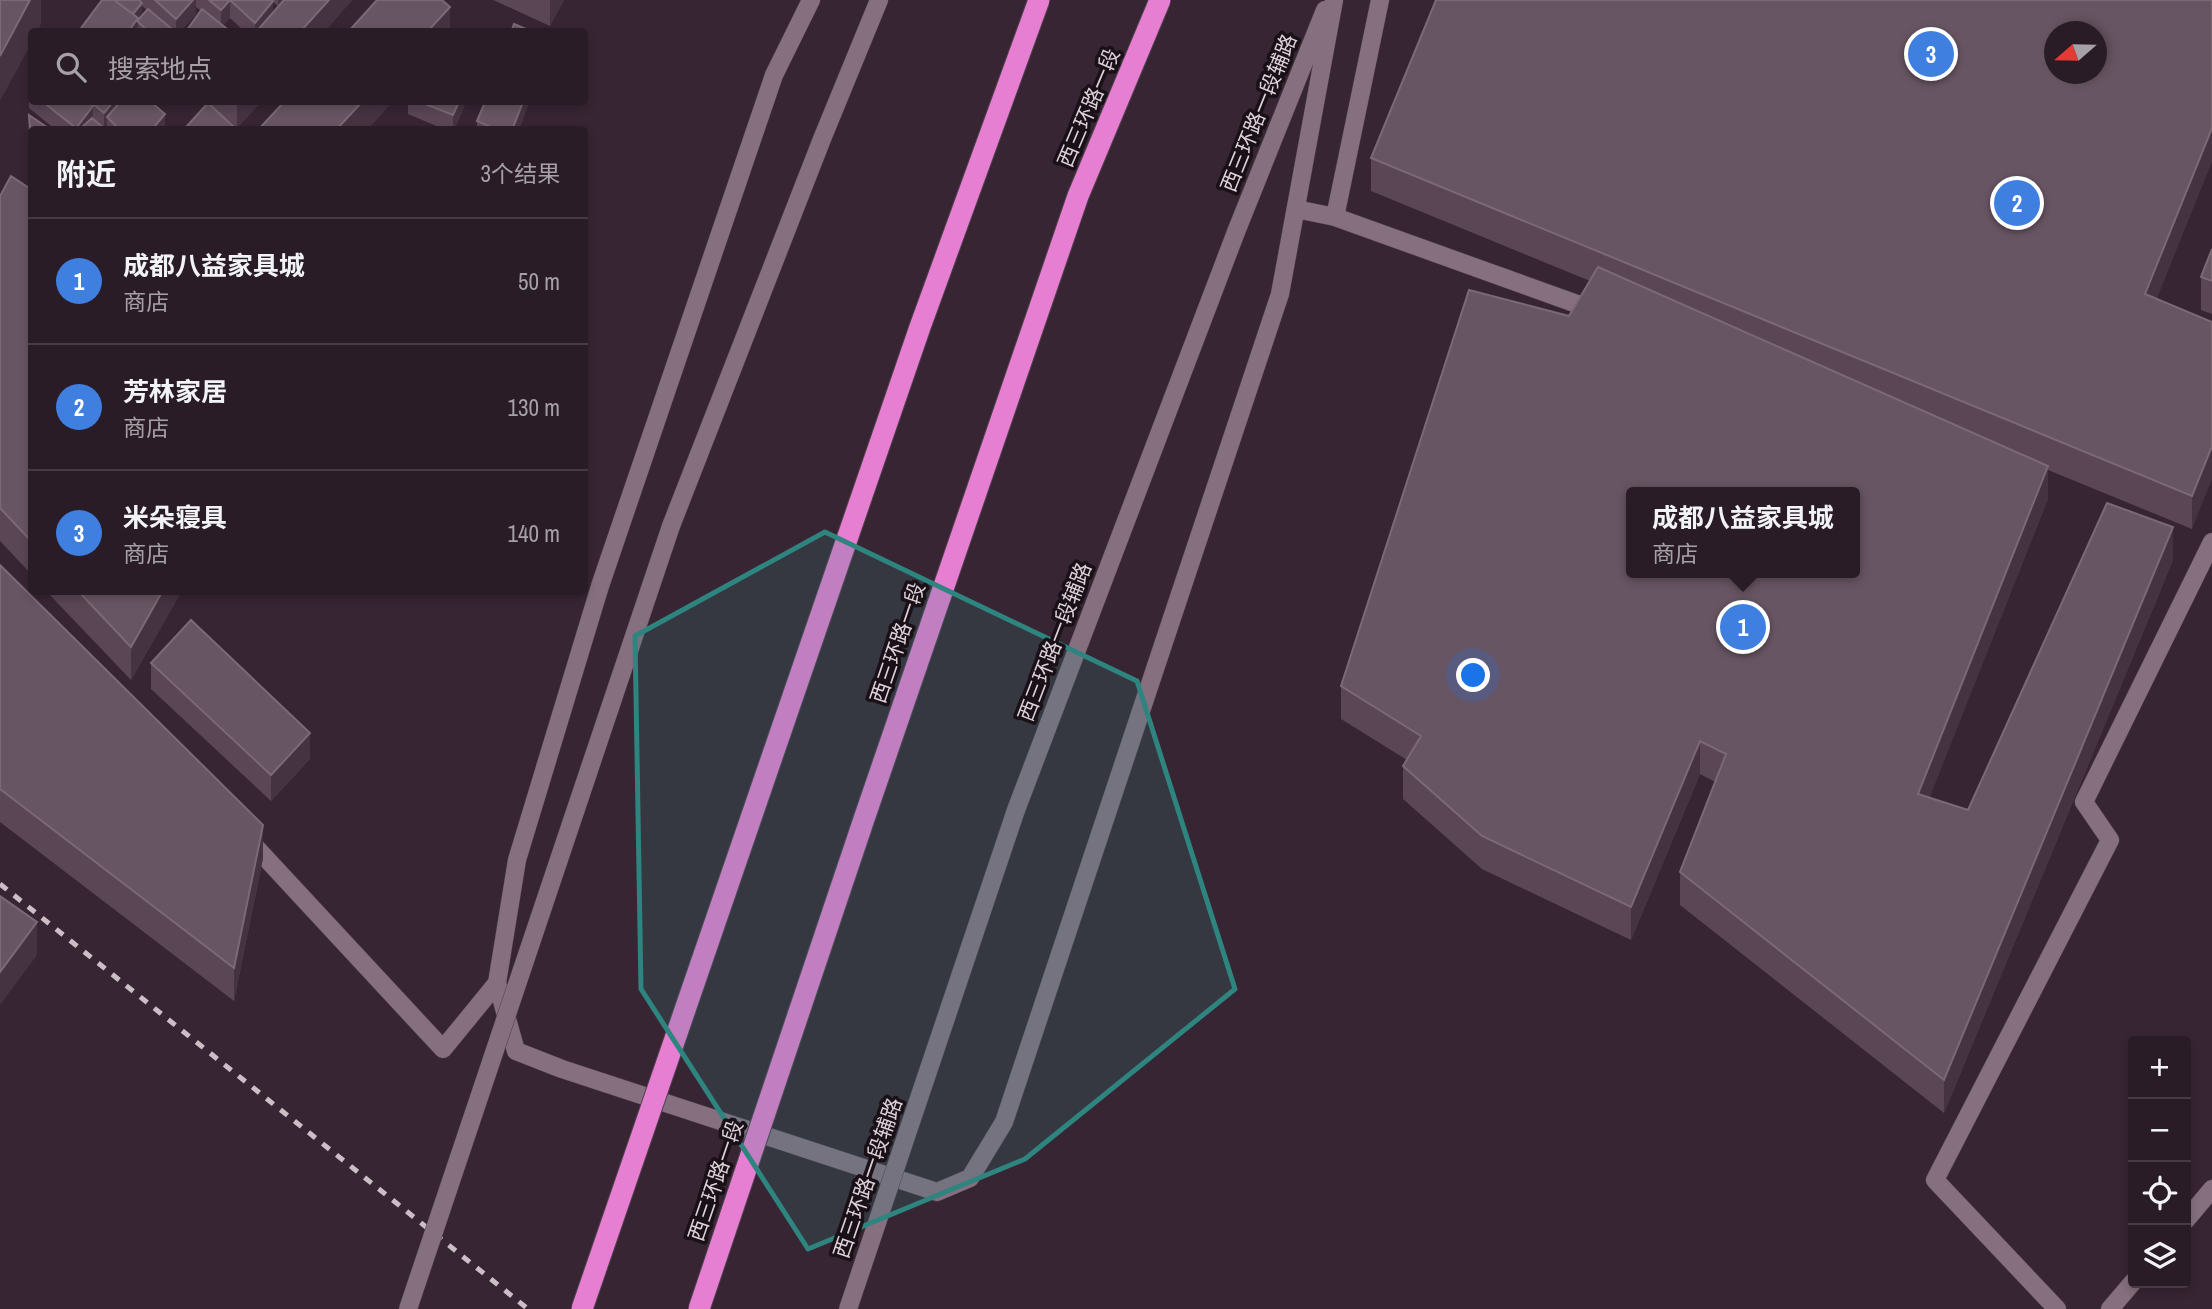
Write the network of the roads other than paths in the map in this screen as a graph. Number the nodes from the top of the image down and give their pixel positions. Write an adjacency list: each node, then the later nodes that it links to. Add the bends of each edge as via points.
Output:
1 (811, 0): 13 (main road, via 774,75 600,586 516,860)
2 (879, 0): 17 (main road, bridge, via 671,526)
3 (1039, 0): 18 (highway, bridge, via 920,327)
4 (1160, 0): 19 (highway, 西三环路一段, bridge, via 1079,196)
5 (1329, 0): 20 (main road, 西三环路一段辅路, bridge, via 1016,810)
6 (1334, 0): 8 (main road)
7 (1380, 0): 9 (main road)
8 (1296, 209): 9 (main road); 13 (main road, via 1280,294 1004,1122 970,1178 937,1192 516,1051)
9 (1335, 217): 10 (main road)
10 (1577, 304)
11 (2212, 542): 21 (main road, via 2084,802 2110,840 1935,1180)
12 (235, 826): 13 (main road, via 443,1049)
13 (497, 983)
14 (2212, 1189): 15 (main road)
15 (2191, 1214)
16 (2128, 1288): 22 (main road)
17 (408, 1309)
18 (582, 1309)
19 (699, 1309)
20 (848, 1309)
21 (2057, 1309)
22 (2110, 1309)

